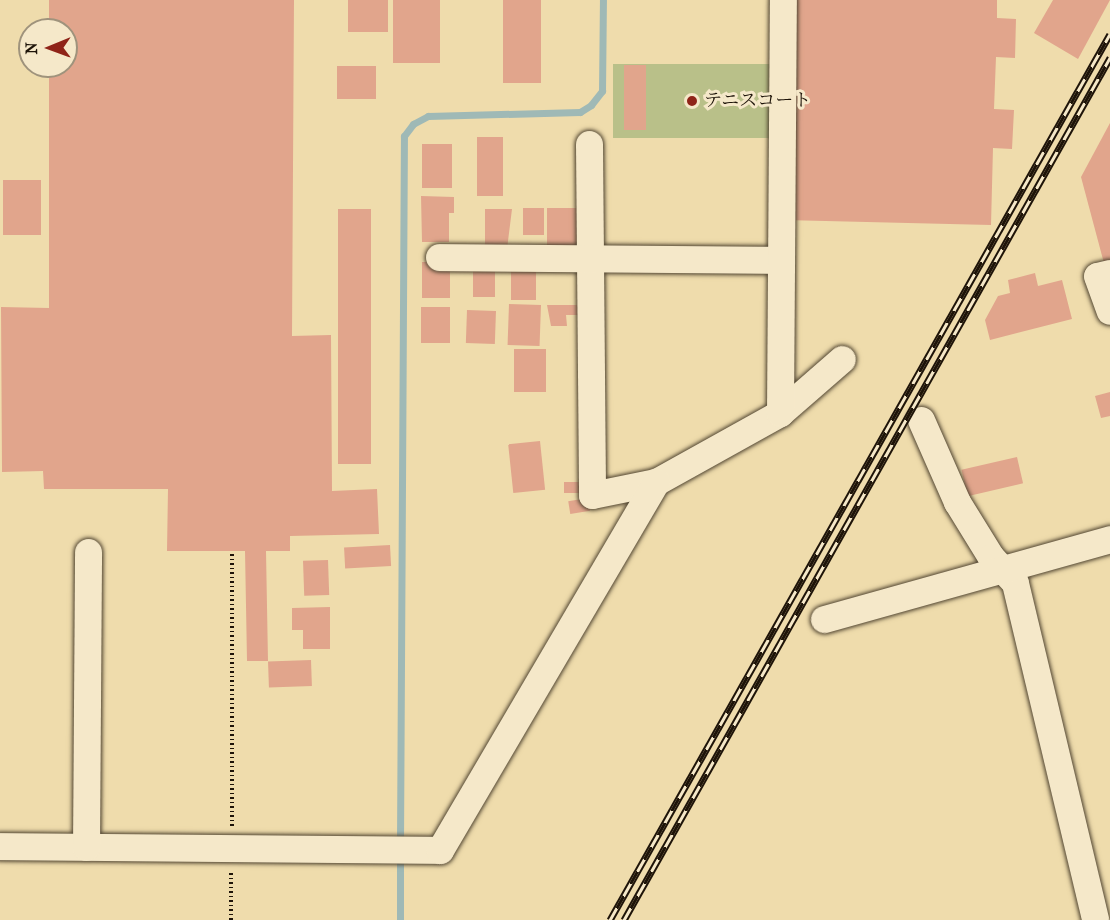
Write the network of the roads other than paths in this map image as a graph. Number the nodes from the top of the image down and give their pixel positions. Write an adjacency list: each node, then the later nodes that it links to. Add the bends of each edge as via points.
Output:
1 (783, 0): 5 (street)
2 (589, 144): 4 (street)
3 (439, 257): 4 (street)
4 (590, 258): 5 (street); 11 (street, via 592,495)
5 (782, 260): 9 (street)
6 (1110, 273): 7 (street, via 1097,276)
7 (1110, 311)
8 (842, 359): 9 (street)
9 (780, 413): 11 (street)
10 (921, 420): 14 (street, via 957,502)
11 (656, 482): 17 (street, via 440,850)
12 (1110, 538): 14 (street)
13 (88, 552): 17 (street)
14 (1003, 569): 15 (street); 18 (street, via 1015,583)
15 (824, 619)
16 (0, 846): 17 (street)
17 (86, 847)
18 (1095, 920)

